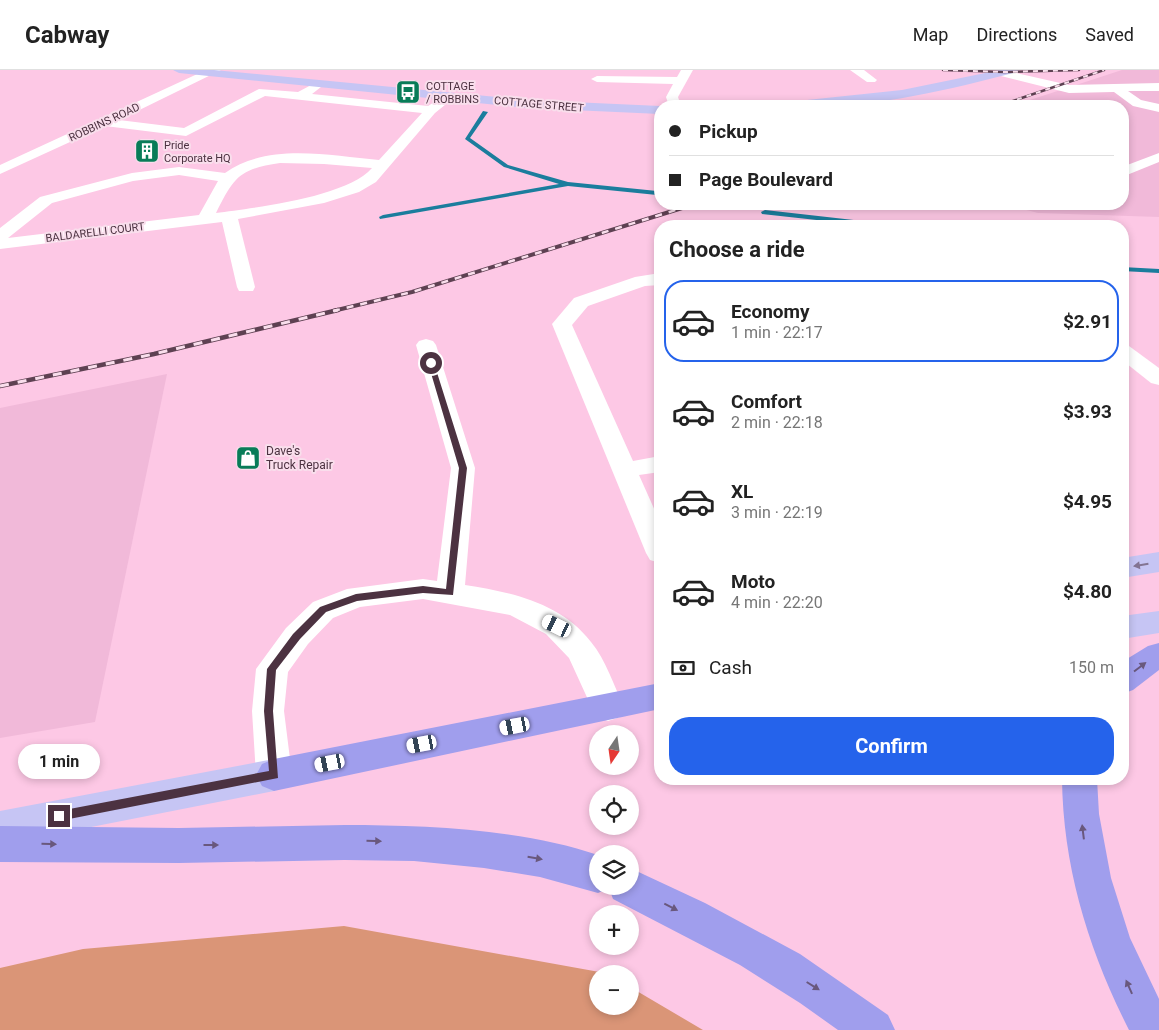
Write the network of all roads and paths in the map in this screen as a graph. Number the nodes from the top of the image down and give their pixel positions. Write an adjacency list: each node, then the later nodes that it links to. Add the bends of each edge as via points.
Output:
1 (179, 70): 4 (main road, COTTAGE STREET)
2 (856, 70): 8 (street)
3 (1013, 70): 5 (main road)
4 (211, 72): 9 (main road, COTTAGE STREET); 20 (street, ROBBINS ROAD)
5 (1001, 74): 11 (street, via 1069,90); 15 (main road, via 922,92)
6 (684, 75): 7 (street); 14 (street)
7 (597, 79)
8 (871, 80)
9 (321, 84): 12 (street); 13 (main road, COTTAGE STREET)
10 (1159, 87): 11 (street)
11 (1117, 89): 16 (street, via 1137,103)
12 (300, 96): 17 (street); 20 (street, via 263,92 186,132)
13 (450, 96): 17 (street, BALDARELLI COURT); 18 (main road, COTTAGE STREET, via 586,108)
14 (673, 100)
15 (861, 100)
16 (1159, 108)
17 (431, 110): 21 (street, BALDARELLI COURT)
18 (654, 110)
19 (404, 121): 21 (street)
20 (105, 122): 25 (street, ROBBINS ROAD)
21 (420, 123): 23 (street, BALDARELLI COURT)
22 (1159, 157): 24 (street)
23 (383, 165): 26 (street, via 286,157 254,163); 27 (street, BALDARELLI COURT, via 371,179 354,189)
24 (1129, 169)
25 (0, 170)
26 (228, 178): 28 (street); 29 (street, via 178,171 132,176 46,200)
27 (229, 216): 28 (street, BALDARELLI COURT); 32 (street)
28 (198, 219): 30 (street, BALDARELLI COURT)
29 (0, 236)
30 (0, 244)
31 (654, 280): 37 (street, via 581,302 562,324)
32 (246, 287)
33 (426, 345): 41 (street, via 463,468)
34 (1129, 355): 35 (street)
35 (1159, 378)
36 (654, 465): 37 (street)
37 (625, 470): 38 (street)
38 (654, 539)
39 (1159, 562): 40 (main road, one-way to 40)
40 (1129, 567)
41 (450, 593): 47 (street, via 517,606 557,626 581,652); 48 (street, via 423,590 356,598 323,610 297,636 272,669 268,711)
42 (1159, 622): 43 (main road)
43 (1129, 627)
44 (1159, 654): 45 (highway, one-way to 44)
45 (1129, 676)
46 (654, 697): 47 (highway)
47 (608, 706): 48 (highway)
48 (274, 774): 50 (main road)
49 (1079, 785): 55 (highway, one-way to 49, via 1117,958 1098,908 1087,867)
50 (0, 828)
51 (0, 844): 52 (highway, one-way to 52, via 415,842 494,851)
52 (589, 871)
53 (639, 892): 54 (highway, one-way to 54, via 776,962)
54 (873, 1030)
55 (1152, 1030)

